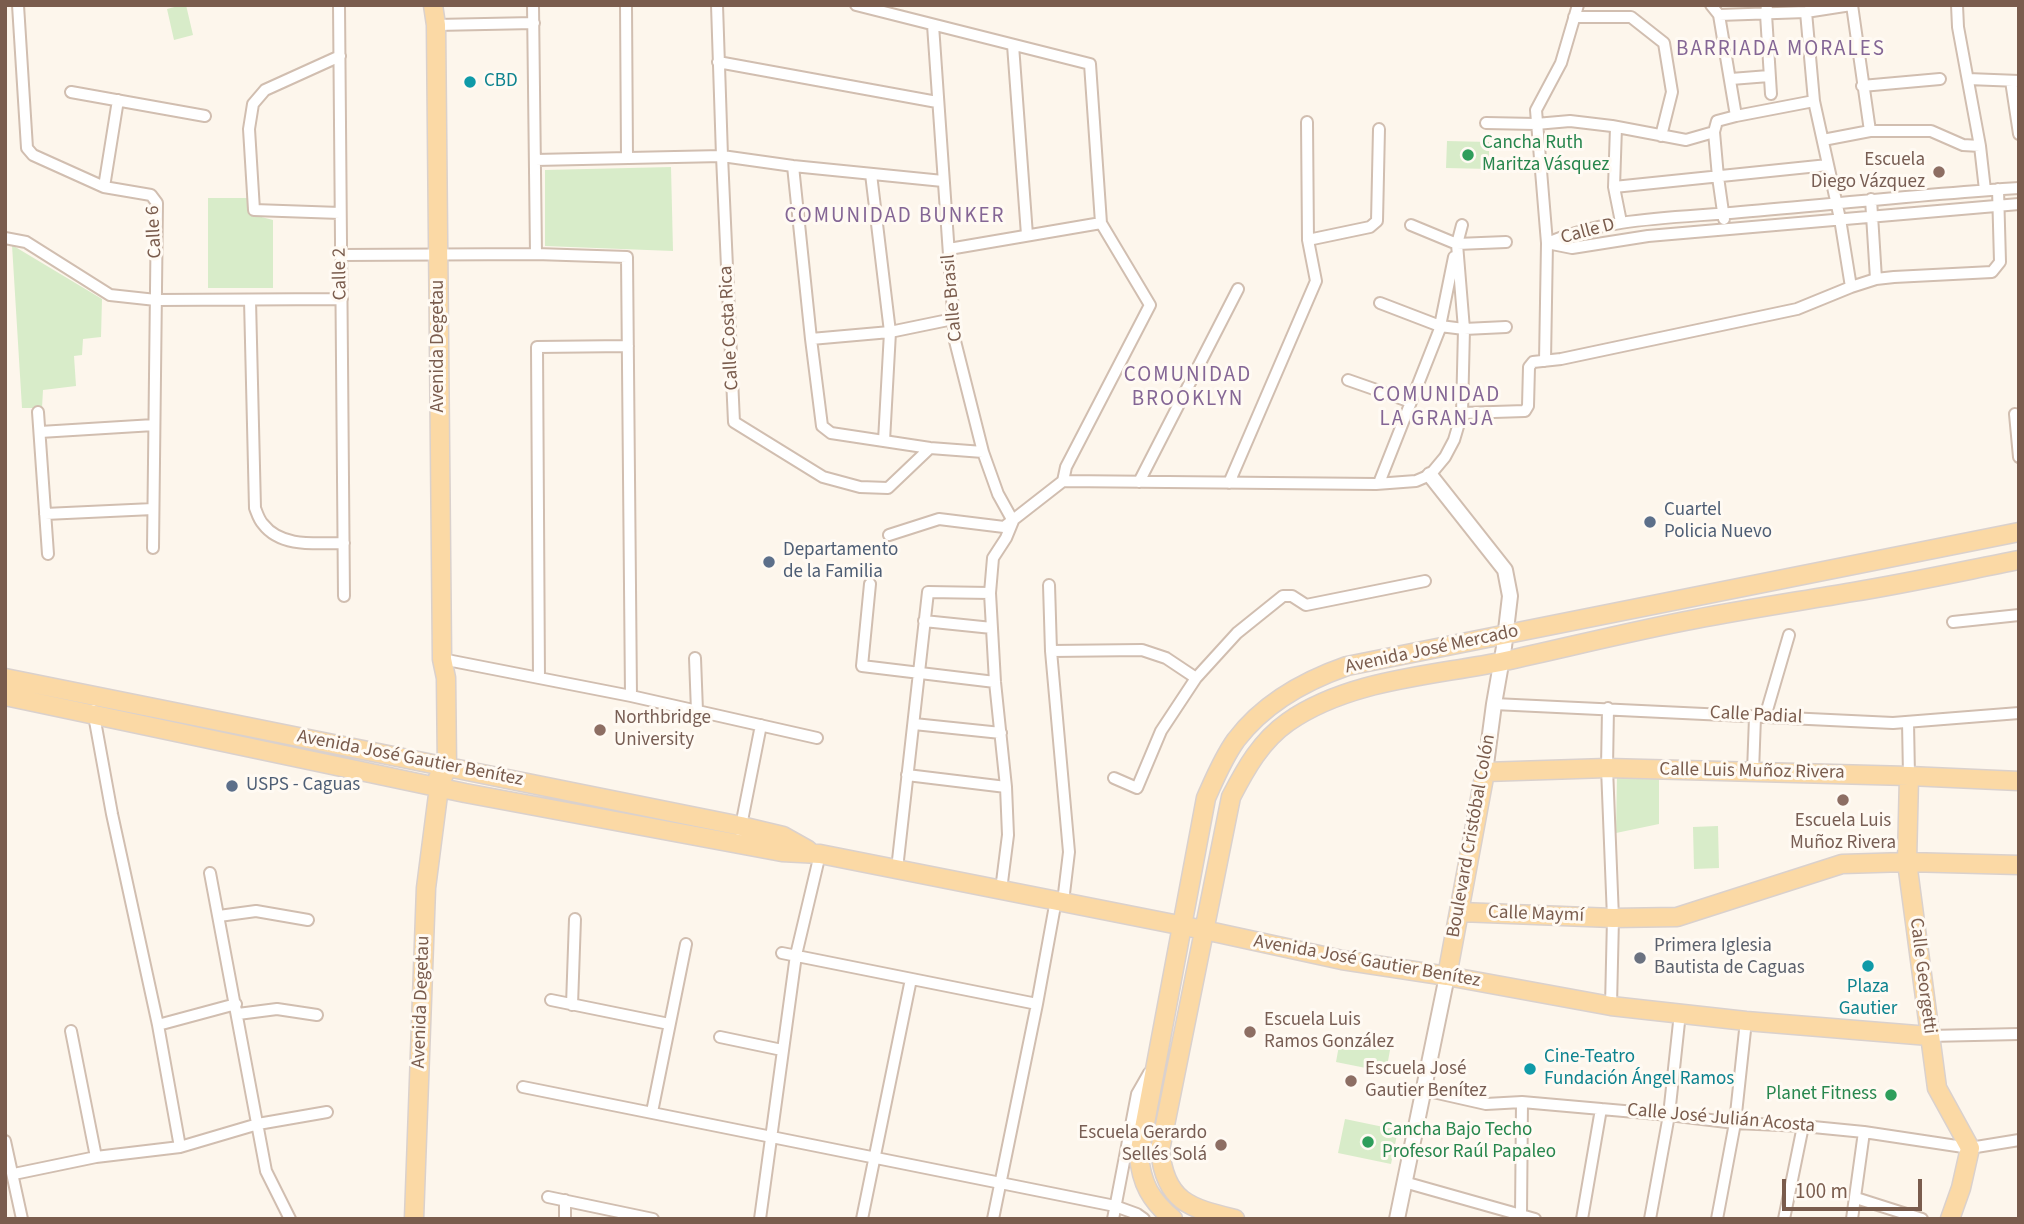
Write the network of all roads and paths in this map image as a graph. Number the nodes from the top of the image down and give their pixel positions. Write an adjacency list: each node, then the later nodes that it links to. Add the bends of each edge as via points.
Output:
1 (18, 5): 55 (street, Calle 6, via 27,148 33,155)
2 (339, 5): 21 (street, Calle 2)
3 (433, 5): 19 (main road, Avenida Degetau)
4 (441, 5): 19 (main road, Avenida Degetau)
5 (533, 5): 17 (street)
6 (626, 5): 48 (street)
7 (717, 5): 22 (street, Calle Costa Rica)
8 (856, 5): 18 (street)
9 (1578, 5): 16 (street)
10 (1711, 5): 15 (street)
11 (1852, 5): 14 (street); 28 (street)
12 (1957, 5): 26 (street)
13 (1766, 9): 14 (street); 15 (street); 23 (street)
14 (1808, 10): 32 (street)
15 (1719, 15): 24 (street)
16 (1574, 17): 38 (street, via 1560,63 1536,110); 44 (street, via 1631,17 1664,43 1672,92)
17 (534, 23): 19 (street); 49 (street)
18 (933, 24): 20 (street); 33 (street, Calle Brasil)
19 (436, 25): 82 (main road, Avenida Degetau)
20 (1013, 45): 69 (street, via 1090,64); 73 (street)
21 (340, 56): 64 (street, Calle 2); 64 (street, via 265,90 253,104 249,129 254,209)
22 (718, 62): 33 (street); 47 (street, Calle Costa Rica)
23 (1769, 76): 24 (street); 30 (street)
24 (1731, 79): 35 (street)
25 (1940, 79): 28 (street)
26 (1968, 79): 27 (street); 46 (street)
27 (2015, 81): 43 (street)
28 (1862, 86): 41 (street)
29 (71, 92): 31 (street)
30 (1771, 93)
31 (118, 100): 34 (street); 55 (street)
32 (1814, 101): 35 (street); 45 (street)
33 (937, 102): 54 (street, Calle Brasil)
34 (205, 116)
35 (1736, 116): 42 (street, via 1717,121)
36 (1307, 122): 75 (street)
37 (1486, 123): 38 (street)
38 (1536, 124): 39 (street, via 1570,121); 78 (street)
39 (1616, 127): 44 (street); 56 (street)
40 (1379, 129): 75 (street, via 1377,221 1370,228)
41 (1870, 131): 45 (street); 46 (street, via 1931,131 1963,145)
42 (1714, 132): 44 (street, via 1686,140); 53 (street)
43 (2019, 134)
44 (1661, 136)
45 (1822, 140): 50 (street)
46 (1980, 146): 59 (street)
47 (722, 156): 48 (street); 51 (street); 106 (street, Calle Costa Rica, via 734,422 823,477 860,486 888,488)
48 (627, 158): 49 (street)
49 (535, 160): 80 (street)
50 (1828, 165): 53 (street); 61 (street)
51 (793, 166): 52 (street); 95 (street)
52 (871, 174): 54 (street); 94 (street)
53 (1717, 177): 56 (street); 65 (street)
54 (943, 181): 79 (street, Calle Brasil)
55 (104, 187): 87 (street, Calle 6, via 151,195 157,202)
56 (1614, 187): 68 (street)
57 (2019, 188): 58 (street, Calle D)
58 (1998, 189): 59 (street, Calle D); 63 (street)
59 (1985, 190): 60 (street, Calle D)
60 (1871, 199): 61 (street, Calle D); 66 (street)
61 (1835, 204): 65 (street, Calle D); 67 (street)
62 (2019, 204): 63 (street, Calle D)
63 (1999, 206): 66 (street, Calle D); 83 (street, via 2000,262 1992,272)
64 (340, 213): 81 (street, Calle 2)
65 (1723, 214): 68 (street, Calle D); 72 (street)
66 (1872, 217): 67 (street, Calle D); 83 (street)
67 (1840, 219): 72 (street, Calle D); 84 (street)
68 (1620, 222): 78 (street, Calle D)
69 (1101, 223): 73 (street); 110 (street, via 1150,305 1066,467)
70 (1411, 225): 77 (street)
71 (1462, 225): 77 (street)
72 (1725, 229): 78 (street, Calle D, via 1572,248)
73 (1027, 235): 79 (street)
74 (5, 238): 87 (street, via 26,242 110,295)
75 (1308, 240): 112 (street, via 1316,281)
76 (1506, 242): 77 (street)
77 (1457, 243): 91 (street); 93 (street)
78 (1546, 243): 97 (street)
79 (949, 249): 90 (street, Calle Brasil)
80 (536, 254): 82 (street); 96 (street, via 627,257)
81 (341, 255): 82 (street); 86 (street, Calle 2)
82 (438, 255): 137 (main road, Avenida Degetau)
83 (1876, 279): 84 (street)
84 (1851, 287): 97 (street, via 1797,309)
85 (1238, 289): 111 (street)
86 (342, 299): 88 (street); 119 (street, Calle 2)
87 (156, 300): 88 (street); 103 (street, Calle 6)
88 (250, 300): 119 (street, via 255,508 278,538)
89 (1380, 303): 91 (street)
90 (953, 319): 94 (street); 107 (street, Calle Brasil)
91 (1440, 326): 93 (street); 99 (street)
92 (1506, 327): 93 (street)
93 (1464, 329): 101 (street)
94 (890, 332): 95 (street); 105 (street)
95 (811, 339): 105 (street, via 822,426 831,433)
96 (628, 346): 140 (street, via 537,347); 144 (street)
97 (1545, 361): 101 (street, via 1529,367 1524,411)
98 (1348, 380): 99 (street)
99 (1411, 402): 113 (street)
100 (38, 412): 104 (street)
101 (1462, 413): 109 (street, via 1454,440)
102 (2015, 414): 108 (street)
103 (154, 425): 104 (street); 114 (street, Calle 6)
104 (40, 432): 115 (street)
105 (884, 441): 106 (street)
106 (930, 448): 107 (street)
107 (983, 452): 116 (street, Calle Brasil)
108 (2019, 457)
109 (1430, 475): 113 (street); 132 (street, Boulevard Cristóbal Colón, via 1505,570 1510,597)
110 (1063, 481): 111 (street); 116 (street)
111 (1139, 482): 112 (street)
112 (1229, 483): 113 (street)
113 (1379, 484)
114 (153, 509): 115 (street); 120 (street, Calle 6)
115 (46, 514): 121 (street)
116 (1013, 521): 118 (street, via 1004,527 939,519); 126 (street, via 993,558)
117 (2019, 532): 132 (main road, Avenida José Mercado)
118 (889, 535)
119 (344, 543): 127 (street, Calle 2)
120 (153, 548)
121 (48, 554)
122 (2019, 560): 136 (main road, Avenida José Mercado, via 1696,619)
123 (1424, 580): 141 (street, via 1306,605 1283,596 1237,633)
124 (870, 584): 138 (street, via 862,666)
125 (1049, 585): 134 (street)
126 (990, 593): 129 (street, via 928,592); 131 (street)
127 (344, 596)
128 (2019, 615): 130 (street)
129 (925, 621): 131 (street); 138 (street)
130 (1953, 622)
131 (992, 628): 142 (street)
132 (1506, 634): 136 (street, Boulevard Cristóbal Colón); 182 (main road, Avenida José Mercado, via 1347,666 1295,688 1266,708 1237,740 1206,798)
133 (1789, 635): 150 (street)
134 (1052, 651): 141 (street, via 1142,650 1166,658); 176 (street, via 1069,852)
135 (695, 657): 148 (street)
136 (1502, 661): 145 (street, Boulevard Cristóbal Colón); 183 (main road, Avenida José Mercado, via 1350,692 1288,722 1266,740 1231,797)
137 (442, 663): 140 (street); 151 (main road, Avenida Degetau); 158 (main road, Avenida Degetau, via 446,678)
138 (920, 673): 142 (street); 153 (street)
139 (5, 678): 146 (main road, Avenida José Gautier Benítez)
140 (539, 678): 144 (street)
141 (1196, 678): 164 (street, via 1161,731 1137,788)
142 (995, 682): 155 (street)
143 (5, 696): 146 (main road, Avenida José Gautier Benítez)
144 (631, 696): 148 (street)
145 (1494, 704): 147 (street, Calle Padial); 160 (street, Boulevard Cristóbal Colón)
146 (94, 705): 157 (main road, Avenida José Gautier Benítez); 166 (main road, Avenida José Gautier Benítez); 198 (street, via 112,814)
147 (1608, 708): 150 (street, Calle Padial); 159 (street)
148 (697, 711): 154 (street)
149 (2019, 713): 152 (street, Calle Padial)
150 (1760, 717): 152 (street, Calle Padial); 161 (street)
151 (438, 718): 157 (main road, via 433,747); 158 (main road, Avenida Degetau)
152 (1908, 722): 163 (street, Calle Georgetti)
153 (914, 724): 155 (street); 162 (street)
154 (761, 725): 156 (street); 168 (street)
155 (1001, 733): 167 (street)
156 (817, 737)
157 (412, 760): 158 (main road, Avenida José Gautier Benítez)
158 (442, 766): 166 (main road, Avenida Degetau); 168 (main road, Avenida José Gautier Benítez)
159 (1607, 768): 160 (main road, Calle Luis Muñoz Rivera); 161 (main road, Calle Luis Muñoz Rivera); 179 (street)
160 (1485, 772): 177 (main road, Boulevard Cristóbal Colón)
161 (1753, 772): 163 (main road, Calle Luis Muñoz Rivera)
162 (907, 775): 167 (street); 173 (street)
163 (1909, 776): 165 (main road, Calle Luis Muñoz Rivera); 171 (main road, Calle Georgetti)
164 (1114, 778)
165 (2019, 781)
166 (439, 787): 169 (main road, Avenida José Gautier Benítez); 233 (main road, Avenida Degetau, via 426,888)
167 (1006, 787): 175 (street, via 1008,835)
168 (741, 826): 169 (street); 170 (main road, Avenida José Gautier Benítez, via 783,836)
169 (737, 844): 170 (main road, Avenida José Gautier Benítez)
170 (816, 853): 173 (main road, Avenida José Gautier Benítez); 186 (street)
171 (1907, 862): 172 (main road, Calle Maymí); 179 (main road, Calle Maymí, via 1842,864 1677,917); 201 (main road, Calle Georgetti)
172 (2019, 865)
173 (897, 869): 175 (main road, Avenida José Gautier Benítez)
174 (210, 873): 178 (street)
175 (1001, 890): 176 (main road, Avenida José Gautier Benítez)
176 (1059, 901): 182 (main road, Avenida José Gautier Benítez); 191 (street)
177 (1460, 912): 179 (main road, Calle Maymí); 187 (main road, Boulevard Cristóbal Colón)
178 (219, 916): 181 (street, via 256,911); 193 (street)
179 (1613, 918): 192 (street)
180 (575, 919): 190 (street)
181 (308, 920)
182 (1182, 926): 183 (main road, Avenida José Gautier Benítez); 204 (main road, Avenida José Mercado)
183 (1204, 930): 187 (main road, Avenida José Gautier Benítez, via 1342,960); 242 (main road, Avenida José Mercado, via 1160,1158 1173,1192 1190,1206)
184 (686, 944): 197 (street)
185 (782, 953): 186 (street)
186 (796, 955): 188 (street); 203 (street)
187 (1447, 976): 192 (main road, Avenida José Gautier Benítez); 206 (street, Boulevard Cristóbal Colón)
188 (911, 979): 191 (street); 222 (street)
189 (551, 1000): 190 (street)
190 (572, 1004): 197 (street)
191 (1037, 1004): 224 (street)
192 (1611, 1006): 194 (main road, Avenida José Gautier Benítez)
193 (237, 1009): 195 (street); 198 (street); 213 (street)
194 (1680, 1013): 196 (main road, Avenida José Gautier Benítez); 211 (street)
195 (317, 1015)
196 (1746, 1021): 201 (main road, Avenida José Gautier Benítez); 212 (street)
197 (669, 1024): 210 (street)
198 (158, 1025): 219 (street)
199 (71, 1031): 221 (street)
200 (2019, 1034): 201 (street)
201 (1929, 1036): 220 (main road, Calle Georgetti, via 1937,1088)
202 (720, 1037): 203 (street)
203 (782, 1049): 216 (street)
204 (1158, 1057): 229 (street, via 1138,1094); 241 (main road, Avenida José Mercado, via 1139,1155 1146,1188)
205 (523, 1087): 210 (street)
206 (1424, 1090): 207 (street, Calle José Julián Acosta, via 1486,1104); 225 (street, Boulevard Cristóbal Colón)
207 (1521, 1102): 208 (street, Calle José Julián Acosta); 230 (street)
208 (1601, 1109): 211 (street, Calle José Julián Acosta); 245 (street)
209 (327, 1112): 213 (street)
210 (652, 1112): 216 (street)
211 (1669, 1115): 212 (street, Calle José Julián Acosta); 246 (street)
212 (1735, 1123): 214 (street, Calle José Julián Acosta); 247 (street)
213 (258, 1124): 219 (street); 232 (street, via 266,1171)
214 (1803, 1126): 215 (street, Calle José Julián Acosta); 248 (street)
215 (1864, 1132): 220 (street, Calle José Julián Acosta); 227 (street)
216 (769, 1137): 222 (street); 236 (street)
217 (2019, 1140): 220 (street, Calle José Julián Acosta)
218 (5, 1141): 223 (street)
219 (180, 1147): 221 (street)
220 (1970, 1148): 251 (main road)
221 (96, 1157): 223 (street)
222 (874, 1158): 224 (street); 237 (street)
223 (14, 1174): 231 (street)
224 (1000, 1182): 229 (street); 238 (street)
225 (1404, 1182): 230 (street); 243 (street, Boulevard Cristóbal Colón)
226 (548, 1197): 228 (street)
227 (1856, 1198): 249 (street); 250 (street)
228 (565, 1200): 234 (street); 235 (street)
229 (1115, 1206): 239 (street); 240 (street)
230 (1521, 1215): 244 (street)
231 (22, 1219)
232 (290, 1219)
233 (414, 1219)
234 (565, 1219)
235 (653, 1219)
236 (760, 1219)
237 (862, 1219)
238 (992, 1219)
239 (1113, 1219)
240 (1144, 1219)
241 (1172, 1219)
242 (1235, 1219)
243 (1397, 1219)
244 (1535, 1219)
245 (1582, 1219)
246 (1650, 1219)
247 (1717, 1219)
248 (1784, 1219)
249 (1852, 1219)
250 (1922, 1219)
251 (1950, 1219)

